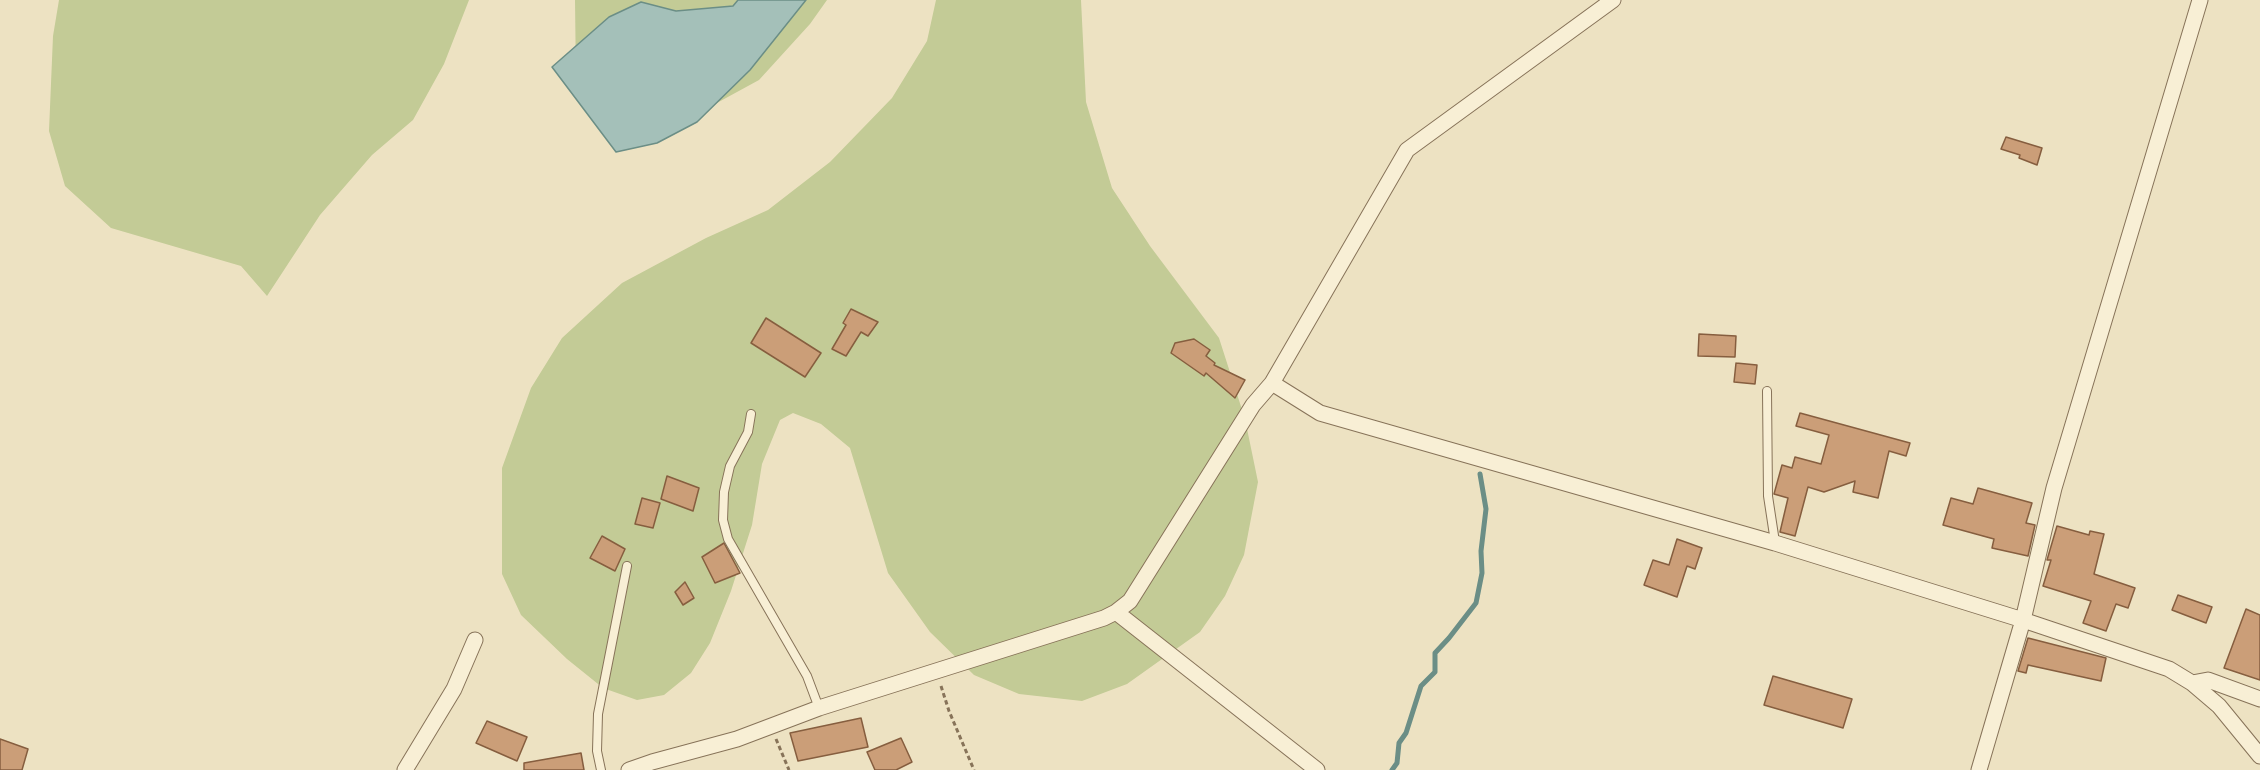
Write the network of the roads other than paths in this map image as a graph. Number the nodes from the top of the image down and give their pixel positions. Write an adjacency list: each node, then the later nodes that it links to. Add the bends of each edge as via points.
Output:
1 (1613, 0): 3 (street, via 1407,150)
2 (2200, 0): 9 (street, via 2054,488)
3 (1272, 383): 6 (street, via 1320,413); 8 (street, via 1253,405 1130,601)
4 (1767, 392): 6 (lane, via 1768,496)
5 (751, 414): 13 (lane, via 748,432 730,466 723,520 728,539 807,676)
6 (1775, 543): 9 (street)
7 (627, 566): 16 (lane, via 598,714)
8 (1116, 612): 13 (street); 18 (street)
9 (2023, 620): 11 (street, via 2169,669); 19 (street)
10 (475, 640): 15 (street, via 454,689)
11 (2192, 683): 12 (street, via 2208,680); 14 (street, via 2219,706)
12 (2260, 699)
13 (819, 708): 17 (street, via 737,739)
14 (2260, 756)
15 (405, 770)
16 (601, 770)
17 (629, 770)
18 (1317, 770)
19 (1979, 770)

